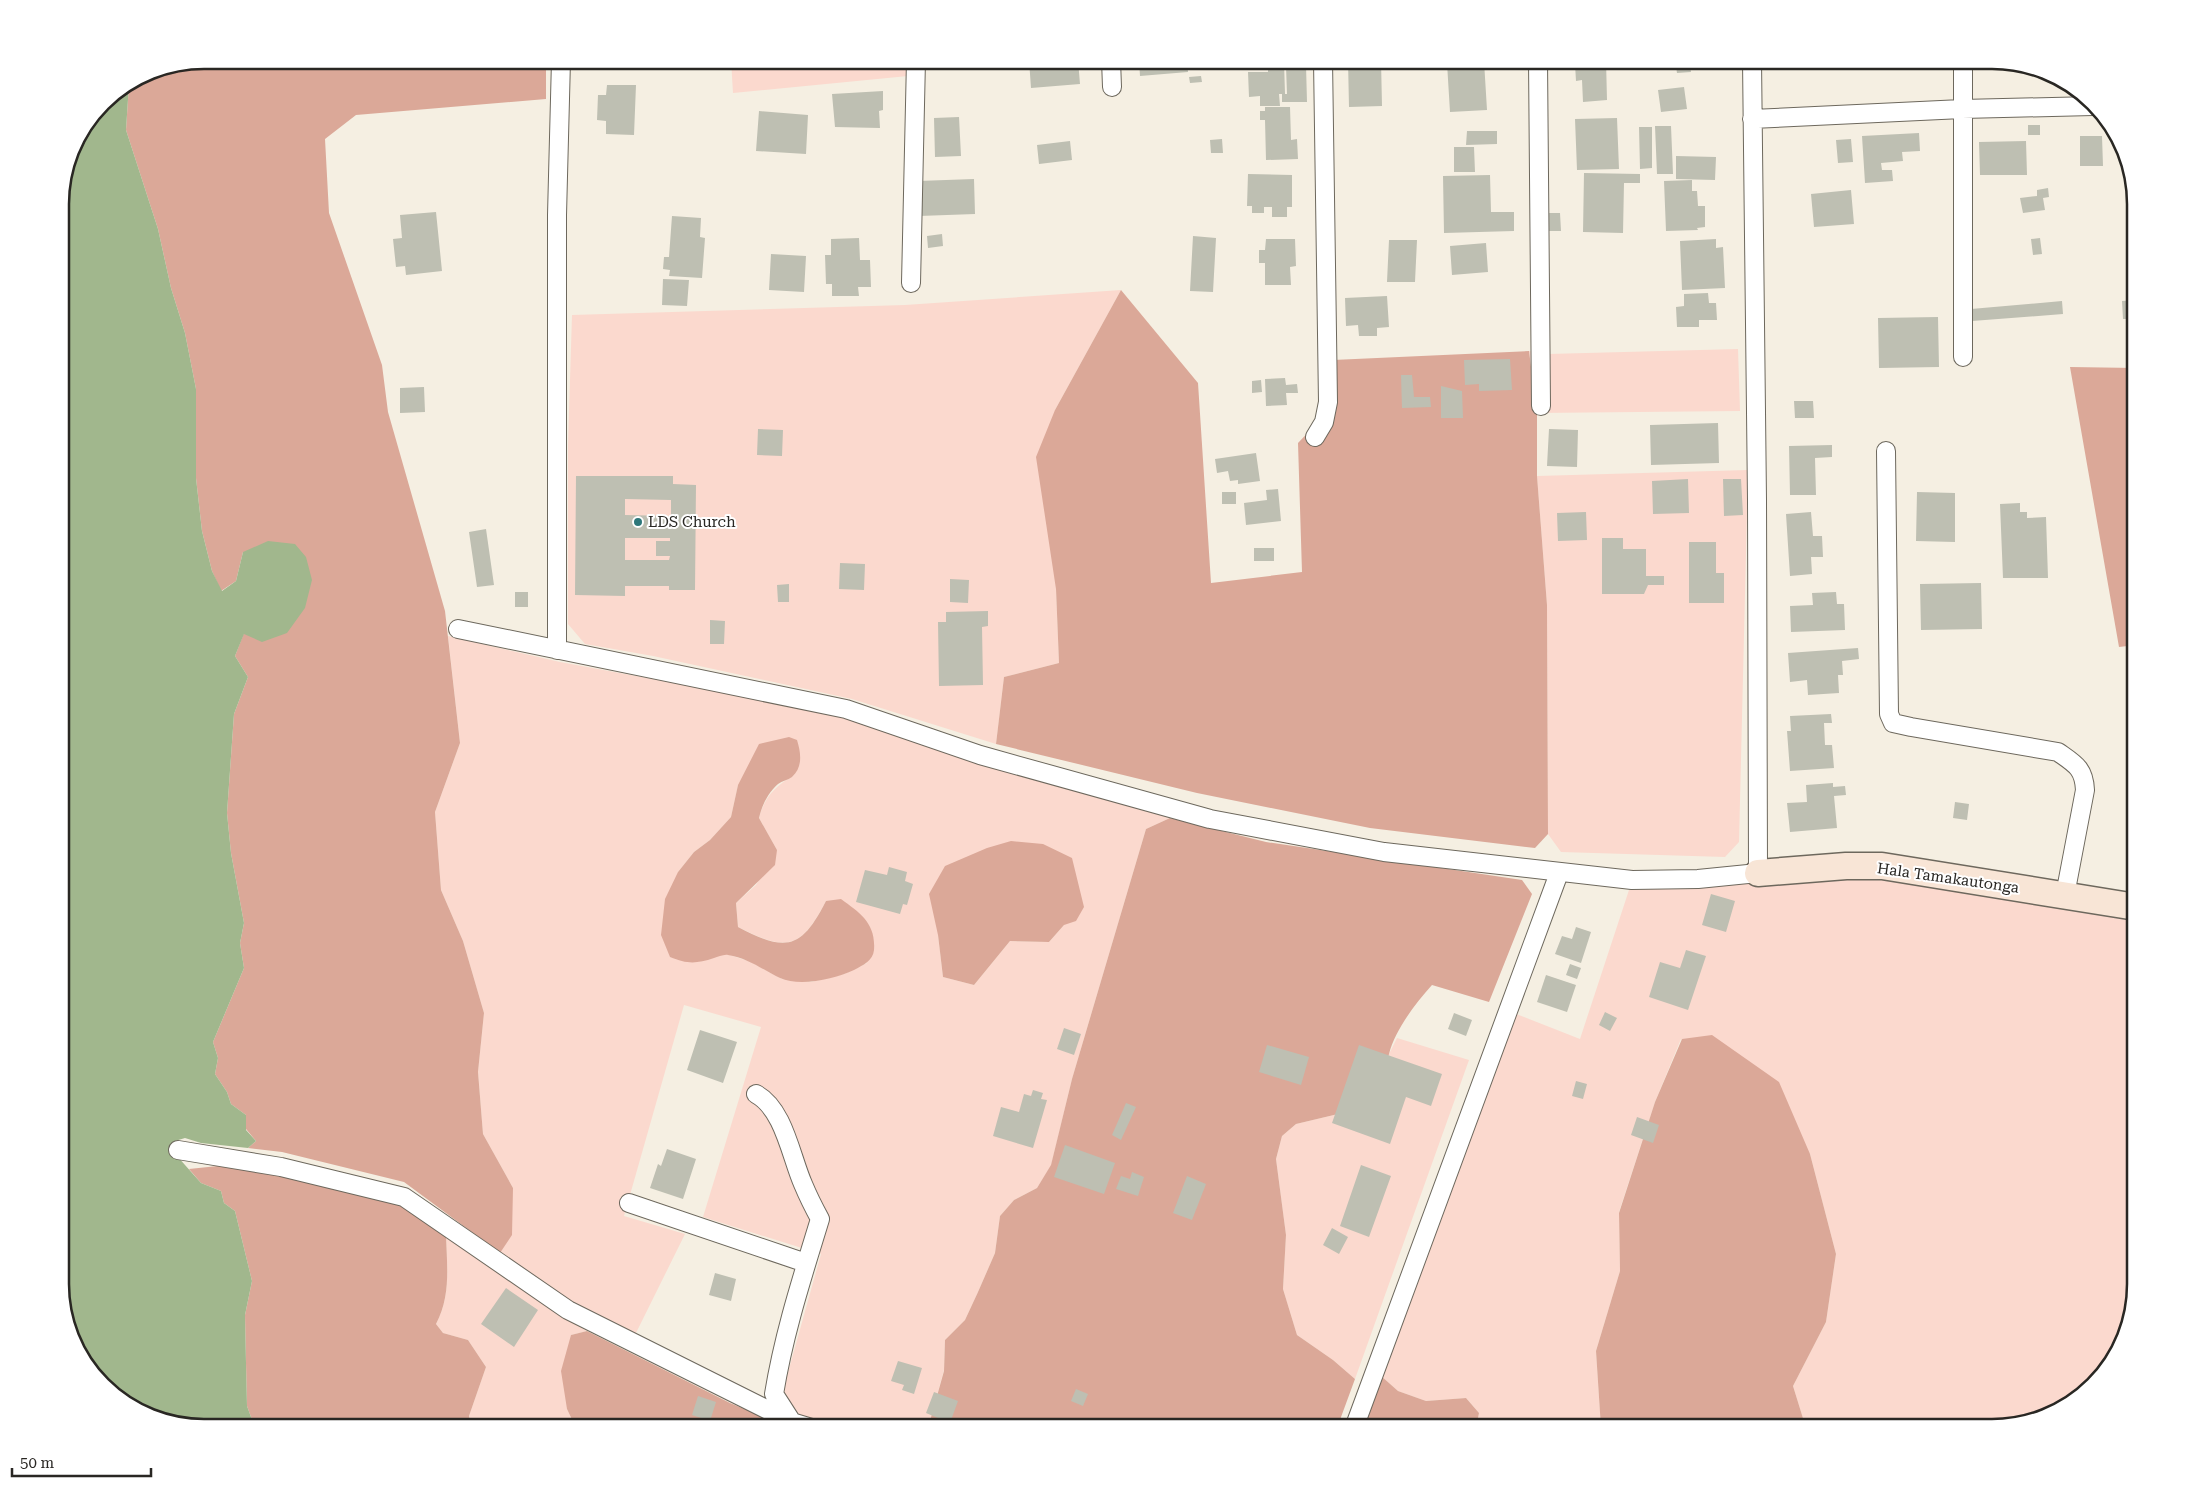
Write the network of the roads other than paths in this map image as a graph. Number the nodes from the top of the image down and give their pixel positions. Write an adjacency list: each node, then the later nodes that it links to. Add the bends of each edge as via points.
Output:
1 (561, 69): 18 (street, via 557,244)
2 (916, 69): 12 (street)
3 (1112, 69): 8 (street)
4 (1323, 69): 15 (street, via 1328,402 1324,422)
5 (1538, 69): 14 (street)
6 (1752, 69): 11 (street)
7 (1963, 69): 10 (street)
8 (1112, 87)
9 (2085, 106): 10 (street)
10 (1962, 109): 11 (street); 13 (street)
11 (1752, 119): 20 (street)
12 (911, 283)
13 (1963, 357)
14 (1541, 406)
15 (1315, 437)
16 (1886, 451): 21 (street, via 1889,714 1893,723 2058,752 2076,765 2084,776 2085,790)
17 (458, 629): 18 (street)
18 (557, 650): 19 (street, via 846,709 980,755 1210,818 1384,852)
19 (1559, 873): 20 (street, via 1632,880 1698,879); 29 (street)
20 (1758, 873): 21 (street, Hala Tamakautonga, via 1882,866)
21 (2065, 895): 22 (street, Hala Tamakautonga)
22 (2127, 905)
23 (756, 1094): 26 (street, via 766,1099 785,1134 820,1219)
24 (178, 1150): 27 (street, via 281,1167 404,1197 568,1310)
25 (629, 1203): 26 (street)
26 (806, 1263): 28 (street, via 780,1356 774,1394)
27 (786, 1419)
28 (790, 1419)
29 (1357, 1419)

